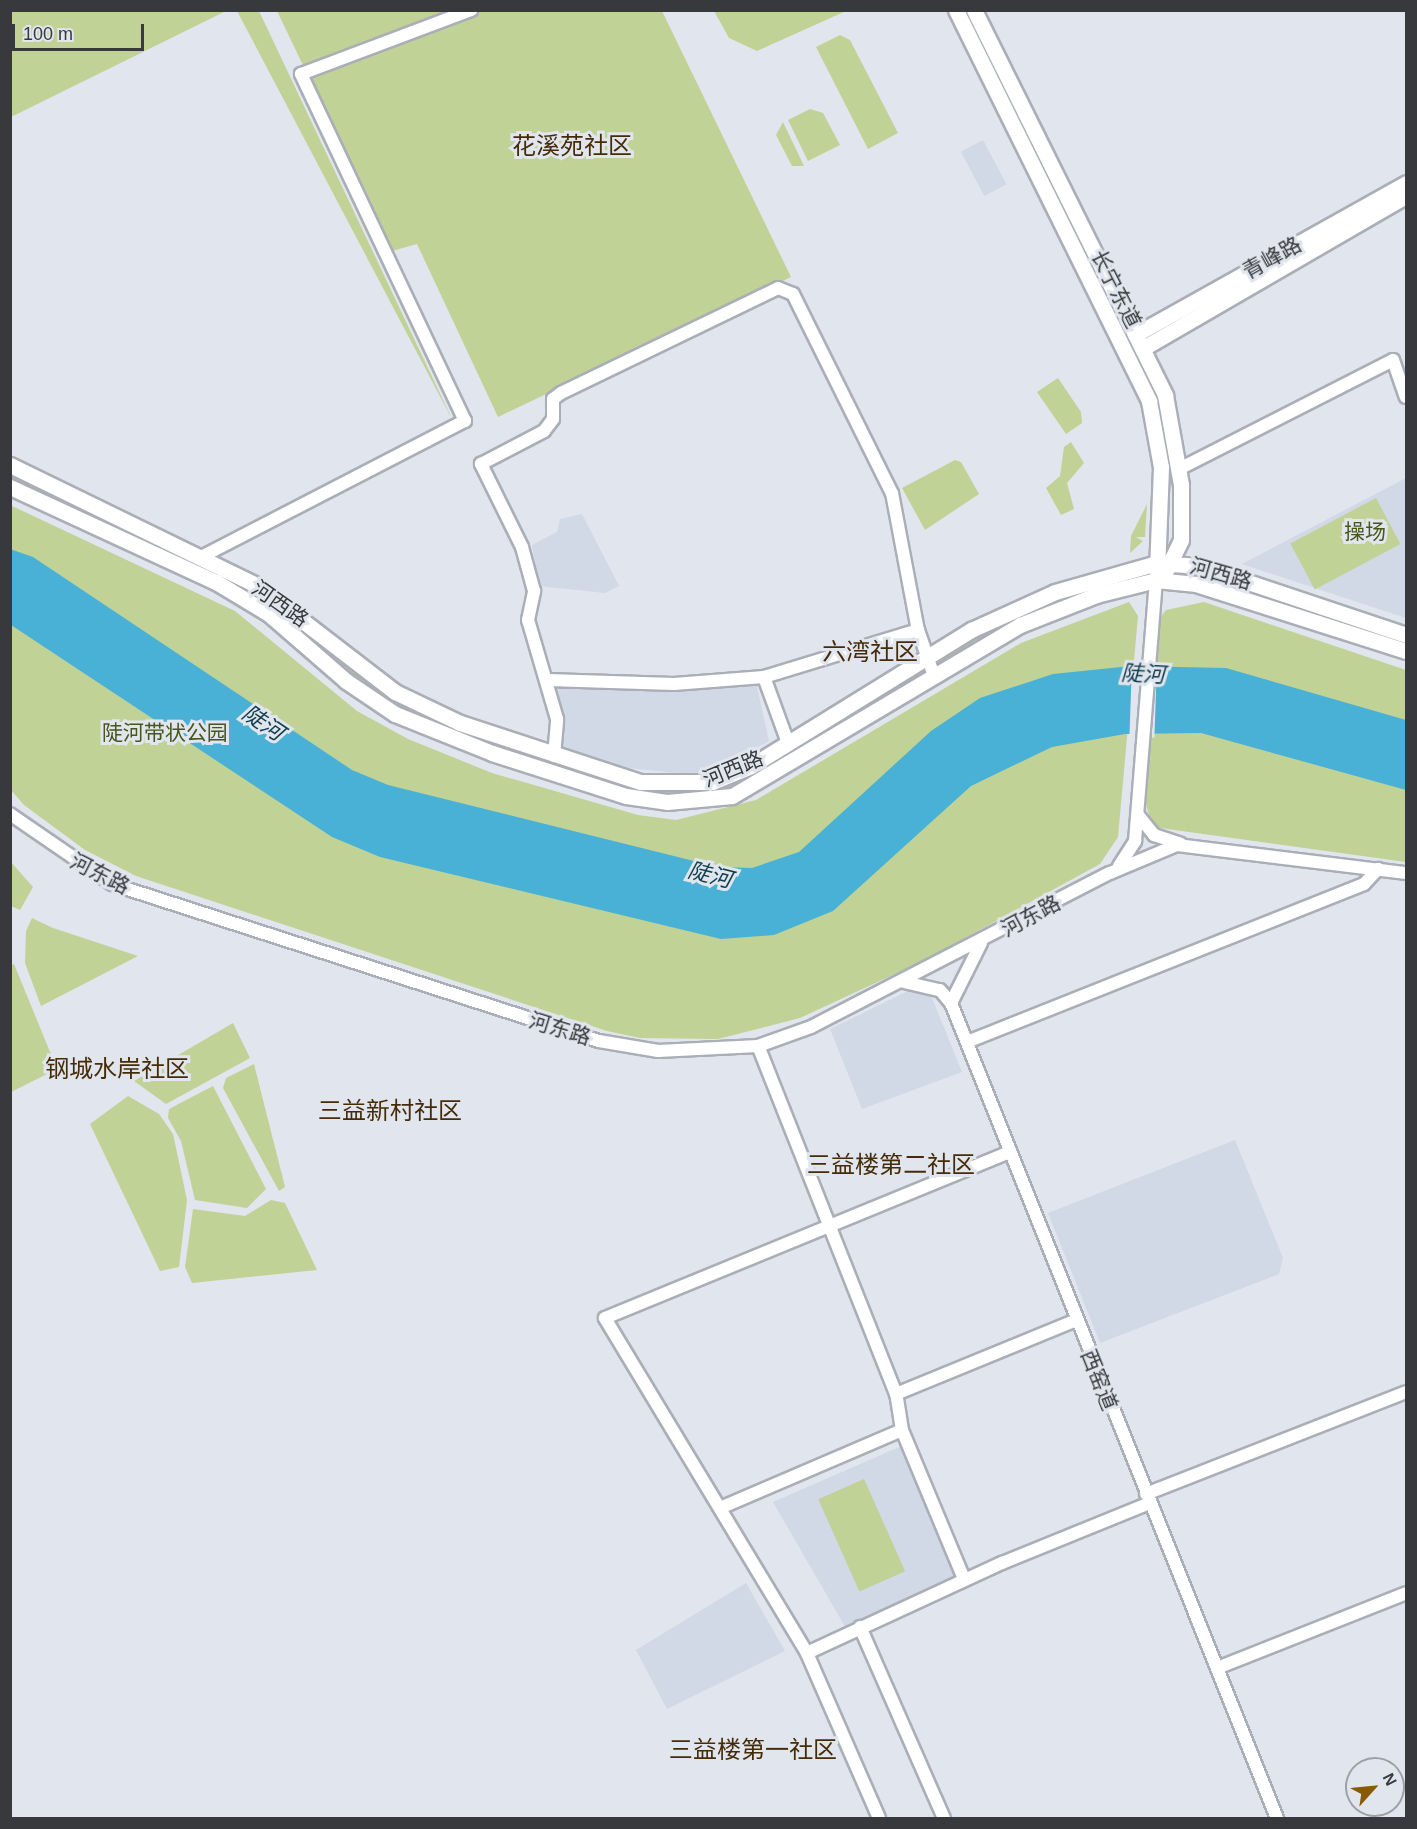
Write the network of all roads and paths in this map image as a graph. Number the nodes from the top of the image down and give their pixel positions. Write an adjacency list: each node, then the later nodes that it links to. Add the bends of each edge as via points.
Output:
1 (471, 10): 12 (street, via 301,74 465,422)
2 (956, 10): 14 (main road, 长宁东道, via 1149,401 1161,467)
3 (974, 10): 6 (main road, 长宁东道)
4 (1407, 183): 6 (main road, 青峰路)
5 (1407, 195): 7 (main road, 青峰路)
6 (1138, 333): 7 (main road, 长宁东道)
7 (1145, 347): 10 (main road, 长宁东道, via 1165,395)
8 (1407, 397): 10 (street, via 1393,360)
9 (10, 465): 12 (main road, 河西路)
10 (1179, 469): 13 (main road, 长宁东道, via 1181,540)
11 (10, 487): 25 (main road, 河西路, via 216,582 269,614 346,681 395,714)
12 (203, 556): 24 (main road, 河西路, via 304,619 395,692)
13 (1174, 562): 14 (main road, 河西路); 15 (main road); 17 (main road, 河西路)
14 (1157, 563): 15 (main road, 长宁东道); 19 (main road, 河西路, via 1055,592)
15 (1156, 580): 18 (main road, 河西路, via 1196,584); 20 (main road, 河西路, via 1096,595 1020,625); 27 (street, 长宁东道)
16 (918, 630): 19 (street); 21 (street); 22 (street, via 892,493 793,294 778,288 561,393 553,399 553,419 544,431 481,465 522,547 534,591 531,636)
17 (1407, 635)
18 (1407, 651)
19 (928, 654): 20 (street); 23 (main road, 河西路)
20 (934, 676): 25 (main road, 河西路, via 732,796 667,802)
21 (764, 677): 22 (street, via 645,684); 23 (street)
22 (548, 680): 24 (street, via 559,735)
23 (788, 743): 24 (main road, 河西路, via 712,782 682,786 641,782)
24 (554, 756): 25 (main road)
25 (552, 772)
26 (10, 814): 36 (street, 河东路, via 112,884 352,965 599,1041 658,1051)
27 (1138, 815): 28 (street, via 1154,835); 30 (street, 河东路, via 1128,859)
28 (1185, 844): 29 (street, 河东路); 30 (street, 河东路)
29 (1378, 870): 31 (street, 河东路); 35 (street, via 1364,884)
30 (1110, 873): 32 (street, 河东路)
31 (1407, 873)
32 (981, 942): 33 (street, 河东路); 34 (street)
33 (903, 982): 34 (street, via 940,990); 36 (street, 河东路)
34 (951, 1003): 35 (street, 西窑道)
35 (968, 1042): 37 (street, 西窑道)
36 (758, 1046): 38 (street)
37 (1010, 1152): 38 (street); 39 (street, 西窑道)
38 (830, 1223): 41 (street); 44 (street, via 605,1318)
39 (1076, 1320): 41 (street); 43 (street, 西窑道)
40 (1407, 1392): 43 (street)
41 (896, 1394): 42 (street)
42 (902, 1430): 44 (street); 45 (street)
43 (1148, 1498): 45 (street); 49 (street, 西窑道)
44 (720, 1508): 48 (street)
45 (964, 1579): 47 (street)
46 (1407, 1593): 49 (street)
47 (860, 1626): 48 (street); 51 (street)
48 (807, 1653): 50 (street)
49 (1217, 1668): 52 (street, 西窑道)
50 (879, 1818)
51 (944, 1818)
52 (1276, 1818)

